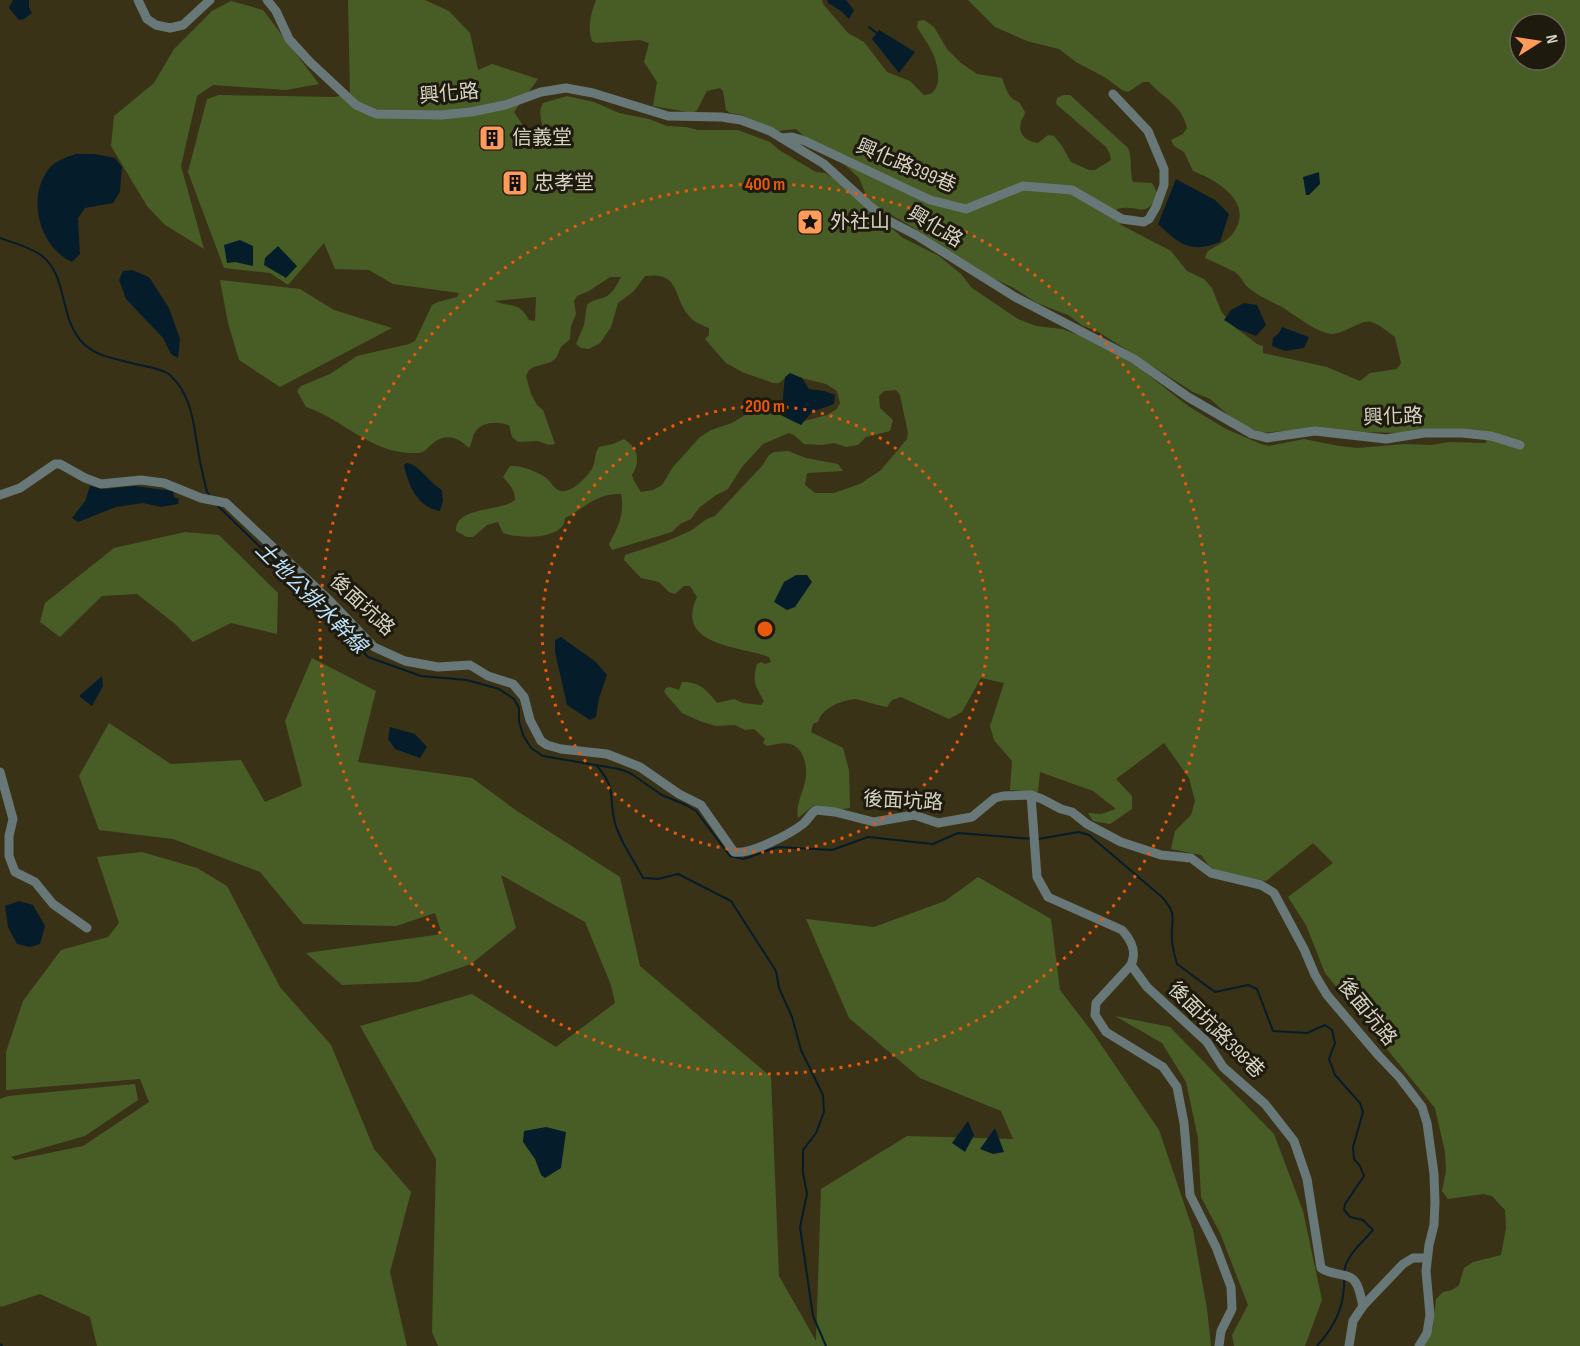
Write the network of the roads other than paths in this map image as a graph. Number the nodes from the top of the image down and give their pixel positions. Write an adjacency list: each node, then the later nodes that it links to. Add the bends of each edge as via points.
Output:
1 (138, 0): 2 (street, via 147,19 170,28 183,25)
2 (210, 0)
3 (267, 0): 5 (street, 興化路, via 289,39 310,62 356,105 376,114 471,112 566,88 668,116 741,120)
4 (1113, 94): 5 (street, 興化路399巷, via 1148,131 1164,170 1164,185 1156,207 1144,222 1122,219 1072,190 1023,186 966,209 930,200 805,141)
5 (782, 138): 6 (street, 興化路, via 824,164 889,221 1015,297 1127,355 1252,434 1267,438 1315,431 1386,439 1462,433 1491,436)
6 (1520, 446)
7 (0, 495): 9 (street, 後面坑路, via 60,464 101,484 141,480 164,483 223,502 374,647 405,661 438,667 470,665 513,684 524,698 541,741 561,749 607,753 640,767 701,804 734,852 747,852 768,843 801,826 816,810 874,822 914,815 938,823 972,817 995,798)
8 (1, 774): 10 (street, via 13,819 9,856 15,873 35,882 53,904)
9 (1031, 795): 11 (street, via 1037,877 1048,897 1122,930 1132,940 1135,957); 12 (street, 後面坑路, via 1072,812 1121,842 1161,855 1191,858 1211,873 1261,885 1274,893 1328,995 1422,1107 1435,1193)
10 (87, 928)
11 (1131, 965): 13 (street, 後面坑路398巷, via 1148,987 1207,1042 1223,1067 1265,1104 1294,1141 1307,1179 1322,1268 1357,1283); 14 (street, via 1096,1003 1095,1015 1106,1032 1163,1066 1177,1088 1190,1195 1231,1287 1232,1309 1221,1331)
12 (1427, 1258): 13 (street, via 1413,1258 1403,1264); 16 (street, 後面坑路, via 1430,1315 1427,1333)
13 (1363, 1306): 15 (street, via 1353,1321)
14 (1219, 1346)
15 (1349, 1346)
16 (1419, 1346)

